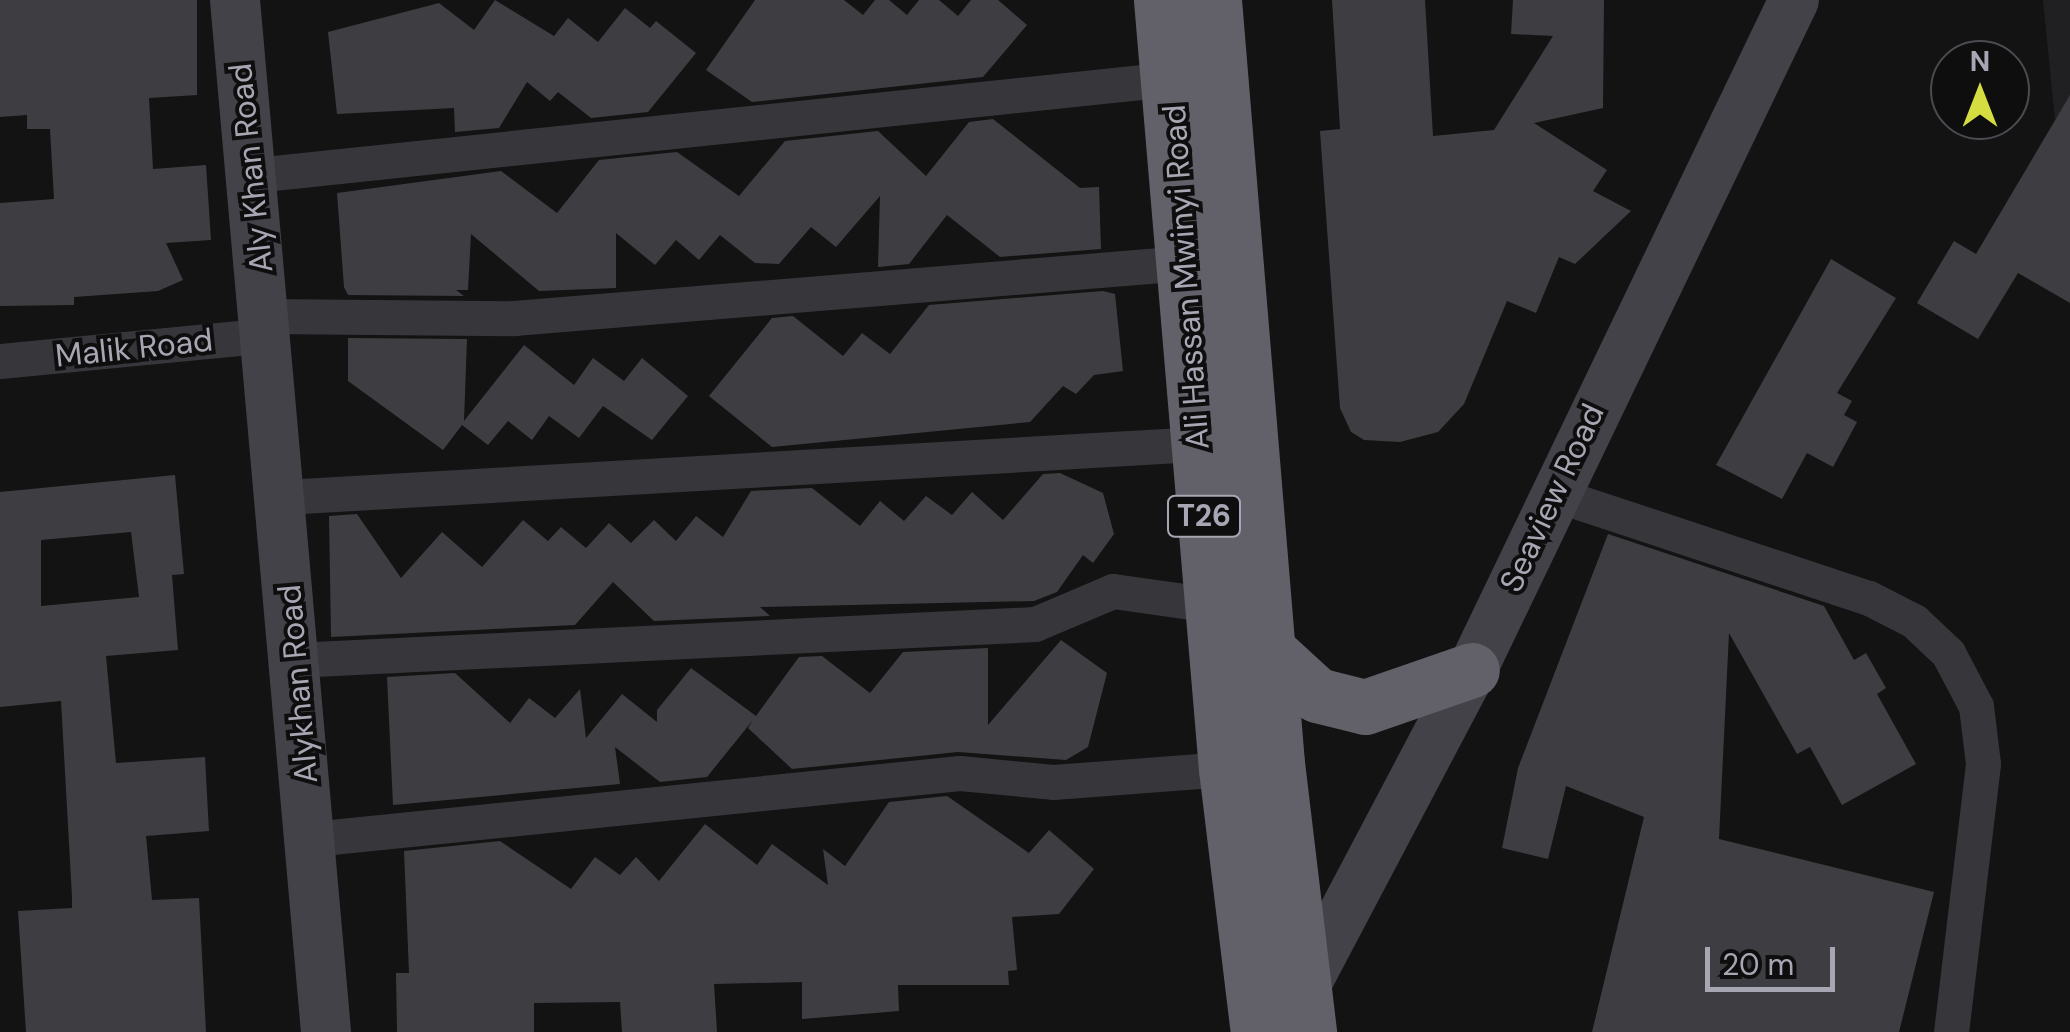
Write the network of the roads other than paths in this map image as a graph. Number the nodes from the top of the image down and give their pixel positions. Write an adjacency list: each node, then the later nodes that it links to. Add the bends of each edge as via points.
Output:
1 (235, 0): 6 (main road, Aly Khan Road)
2 (1161, 0): 5 (highway, Ali Hassan Mwinyi Road / T26)
3 (1214, 0): 14 (highway, Ali Hassan Mwinyi Road / T26)
4 (1794, 0): 11 (main road, Seaview Road)
5 (1172, 79): 6 (street); 7 (highway, Ali Hassan Mwinyi Road / T26)
6 (254, 175): 8 (main road, Aly Khan Road)
7 (1185, 263): 8 (street, Malik Road, via 514,318); 10 (highway, Ali Hassan Mwinyi Road / T26)
8 (267, 326): 9 (street, Malik Road); 12 (main road, Alykhan Road)
9 (0, 361)
10 (1199, 444): 12 (street); 13 (highway, Ali Hassan Mwinyi Road / T26)
11 (1554, 494): 16 (main road, Seaview Road); 22 (street, via 1869,598 1914,621 1948,654 1976,706 1983,764)
12 (284, 497): 15 (main road, Alykhan Road)
13 (1211, 605): 15 (street, via 1113,591 1036,624); 17 (highway, Ali Hassan Mwinyi Road / T26)
14 (1268, 650): 16 (highway, via 1317,695 1365,708); 19 (highway, Ali Hassan Mwinyi Road / T26)
15 (294, 660): 18 (main road, Alykhan Road)
16 (1472, 670): 19 (main road, Seaview Road)
17 (1226, 770): 18 (street, via 1054,782 960,773 528,823); 21 (highway, Ali Hassan Mwinyi Road / T26)
18 (312, 838): 20 (main road, Alykhan Road)
19 (1307, 1012): 21 (main road)
20 (326, 1032)
21 (1259, 1032)
22 (1951, 1032)

